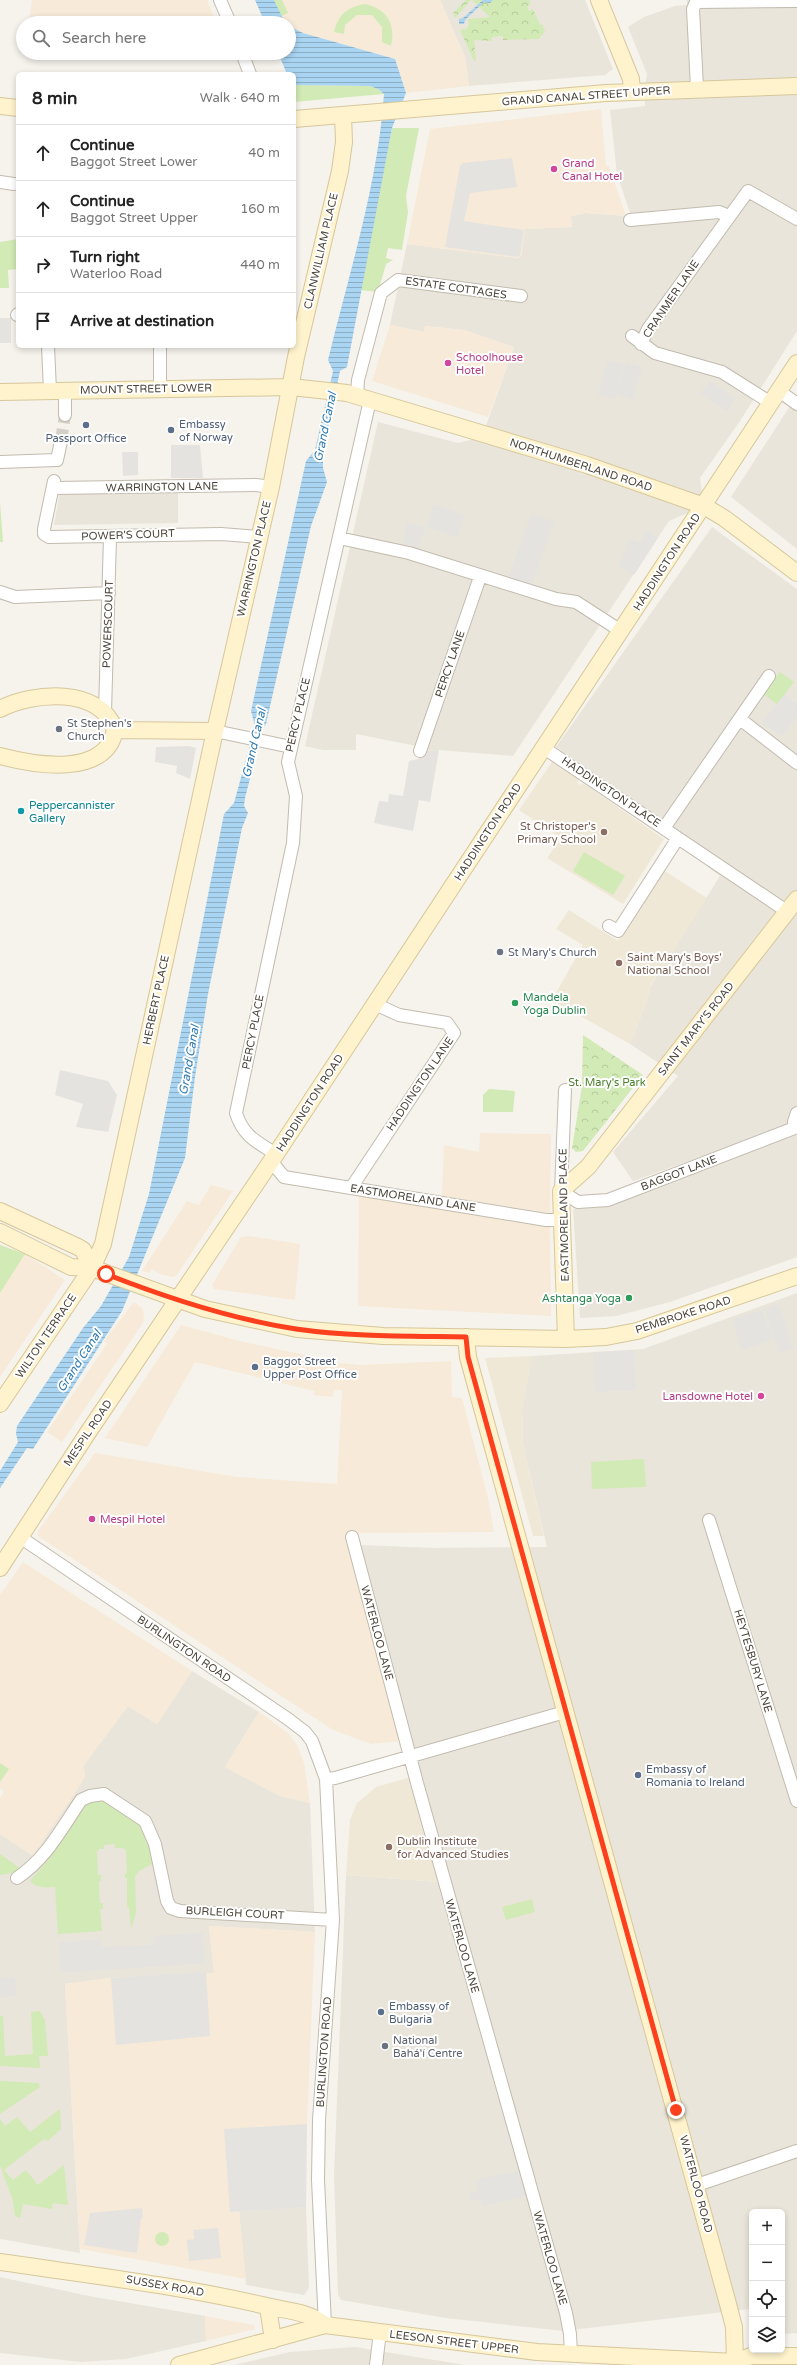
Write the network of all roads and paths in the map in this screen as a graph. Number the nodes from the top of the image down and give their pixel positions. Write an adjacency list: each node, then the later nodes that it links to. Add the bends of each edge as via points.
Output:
1 (220, 0): 6 (street)
2 (598, 0): 11 (main road, via 630,79)
3 (722, 1): 4 (street); 10 (street, via 696,2 692,9)
4 (749, 1): 5 (street)
5 (797, 1)
6 (227, 16)
7 (245, 60): 8 (street)
8 (249, 72)
9 (797, 86): 10 (main road, GRAND CANAL STREET UPPER)
10 (697, 88): 11 (main road, GRAND CANAL STREET UPPER)
11 (632, 92): 14 (main road, GRAND CANAL STREET UPPER)
12 (0, 106): 13 (main road)
13 (16, 108)
14 (343, 115): 15 (main road, GRAND CANAL STREET UPPER); 25 (main road, CLANWILLIAM PLACE, via 344,142 340,171)
15 (296, 119)
16 (0, 182): 17 (street)
17 (14, 184)
18 (729, 216): 19 (street, CRANMER LANE, via 748,191); 20 (street, via 719,212); 31 (street, CRANMER LANE, via 648,329 637,340 656,353 722,372)
19 (797, 219)
20 (630, 220)
21 (521, 296): 30 (street, ESTATE COTTAGES, via 398,280 388,286 381,293 358,380)
22 (48, 348): 28 (street)
23 (160, 348): 26 (street)
24 (797, 364): 31 (main road, HADDINGTON ROAD)
25 (291, 387): 26 (main road, MOUNT STREET LOWER); 27 (main road, MOUNT STREET LOWER); 37 (main road, WARRINGTON PLACE)
26 (160, 389): 28 (main road, MOUNT STREET LOWER)
27 (316, 389): 30 (main road, NORTHUMBERLAND ROAD)
28 (58, 391): 29 (main road, MOUNT STREET LOWER); 33 (street)
29 (0, 392)
30 (358, 396): 38 (main road, NORTHUMBERLAND ROAD, via 587,465); 41 (street, PERCY PLACE)
31 (775, 397): 32 (street, CRANMER LANE); 38 (main road, HADDINGTON ROAD)
32 (797, 404)
33 (65, 416)
34 (61, 441): 35 (street, via 57,460)
35 (0, 462)
36 (53, 484): 37 (street, WARRINGTON LANE); 39 (street, POWER'S COURT, via 44,534 48,537)
37 (270, 487): 40 (main road, WARRINGTON PLACE)
38 (704, 506): 42 (main road, NORTHUMBERLAND ROAD); 46 (main road, HADDINGTON ROAD)
39 (110, 536): 40 (street, POWER'S COURT, via 221,534); 45 (street, POWERSCOURT)
40 (259, 537): 52 (main road, WARRINGTON PLACE)
41 (339, 538): 43 (street, via 410,553); 53 (street, PERCY PLACE)
42 (797, 573)
43 (480, 577): 46 (street, via 556,599 576,602); 55 (street, PERCY LANE)
44 (0, 592): 45 (street, via 15,597)
45 (109, 593): 49 (street, POWERSCOURT)
46 (622, 631): 54 (main road, HADDINGTON ROAD)
47 (770, 676): 50 (street)
48 (0, 709): 49 (main road, via 36,697 52,697 81,700)
49 (105, 712): 51 (main road)
50 (740, 719): 57 (street); 58 (street)
51 (115, 730): 52 (main road); 56 (main road, via 109,747 81,762 32,764)
52 (215, 731): 53 (street); 72 (main road, HERBERT PLACE, via 103,1244)
53 (291, 747): 66 (street, PERCY PLACE, via 288,762 296,796 293,843 236,1113 240,1128)
54 (544, 748): 58 (street, HADDINGTON PLACE); 62 (main road, HADDINGTON ROAD)
55 (420, 751)
56 (0, 756)
57 (797, 763)
58 (664, 828): 59 (street, HADDINGTON PLACE)
59 (678, 838): 60 (street, HADDINGTON PLACE); 61 (street, via 618,931)
60 (792, 906): 68 (main road, SAINT MARY'S ROAD, via 588,1167)
61 (610, 926)
62 (375, 1004): 66 (main road, HADDINGTON ROAD); 67 (street, HADDINGTON LANE, via 399,1015 447,1023 454,1033)
63 (564, 1090): 68 (street, EASTMORELAND PLACE)
64 (797, 1113): 65 (street, via 794,1122)
65 (797, 1127): 68 (street, BAGGOT LANE, via 608,1200 578,1202)
66 (274, 1157): 67 (street, EASTMORELAND LANE, via 284,1177); 74 (main road, HADDINGTON ROAD)
67 (351, 1188): 70 (street, EASTMORELAND LANE, via 546,1220)
68 (561, 1191): 70 (main road, EASTMORELAND PLACE)
69 (0, 1211): 72 (main road, via 83,1250)
70 (562, 1220): 76 (main road, EASTMORELAND PLACE)
71 (0, 1232): 72 (main road, via 71,1267)
72 (92, 1268): 74 (main road, PEMBROKE ROAD); 77 (main road, WILTON TERRACE)
73 (797, 1276): 76 (main road, PEMBROKE ROAD, via 637,1331 606,1337)
74 (178, 1300): 75 (main road, PEMBROKE ROAD, via 204,1309 297,1329 383,1336); 79 (main road, MESPIL ROAD)
75 (466, 1337): 76 (main road, PEMBROKE ROAD); 82 (main road, WATERLOO ROAD, via 468,1357)
76 (566, 1339)
77 (0, 1404)
78 (708, 1520): 85 (street, HEYTESBURY LANE)
79 (20, 1537): 81 (main road, MESPIL ROAD); 84 (street, BURLINGTON ROAD, via 305,1732 318,1752)
80 (352, 1537): 83 (street, WATERLOO LANE)
81 (0, 1568)
82 (565, 1712): 83 (street); 89 (main road, WATERLOO ROAD)
83 (410, 1756): 84 (street); 95 (street, WATERLOO LANE, via 566,2314)
84 (326, 1779): 87 (street, BURLINGTON ROAD)
85 (797, 1801)
86 (17, 1878): 87 (street, BURLEIGH COURT, via 32,1869 42,1858 81,1800 104,1794 129,1808 150,1828 162,1870 167,1901 171,1908 180,1911)
87 (333, 1920): 92 (street, BURLINGTON ROAD, via 319,2120 318,2180)
88 (797, 2151): 89 (street)
89 (697, 2185): 99 (main road, WATERLOO ROAD, via 734,2327)
90 (0, 2262): 91 (main road, SUSSEX ROAD, via 98,2275)
91 (268, 2307): 92 (main road, SUSSEX ROAD, via 306,2313); 94 (main road)
92 (325, 2325): 93 (main road, LEESON STREET UPPER); 94 (main road, LEESON STREET UPPER)
93 (380, 2332): 97 (main road, LEESON STREET UPPER); 101 (street)
94 (274, 2340): 100 (main road, LEESON STREET UPPER)
95 (571, 2354): 97 (main road, LEESON STREET UPPER); 98 (main road, LEESON STREET UPPER)
96 (796, 2356): 99 (main road, LEESON STREET UPPER, via 751,2356)
97 (536, 2359)
98 (652, 2362): 99 (main road, LEESON STREET UPPER)
99 (737, 2364)
100 (179, 2365)
101 (376, 2365)

